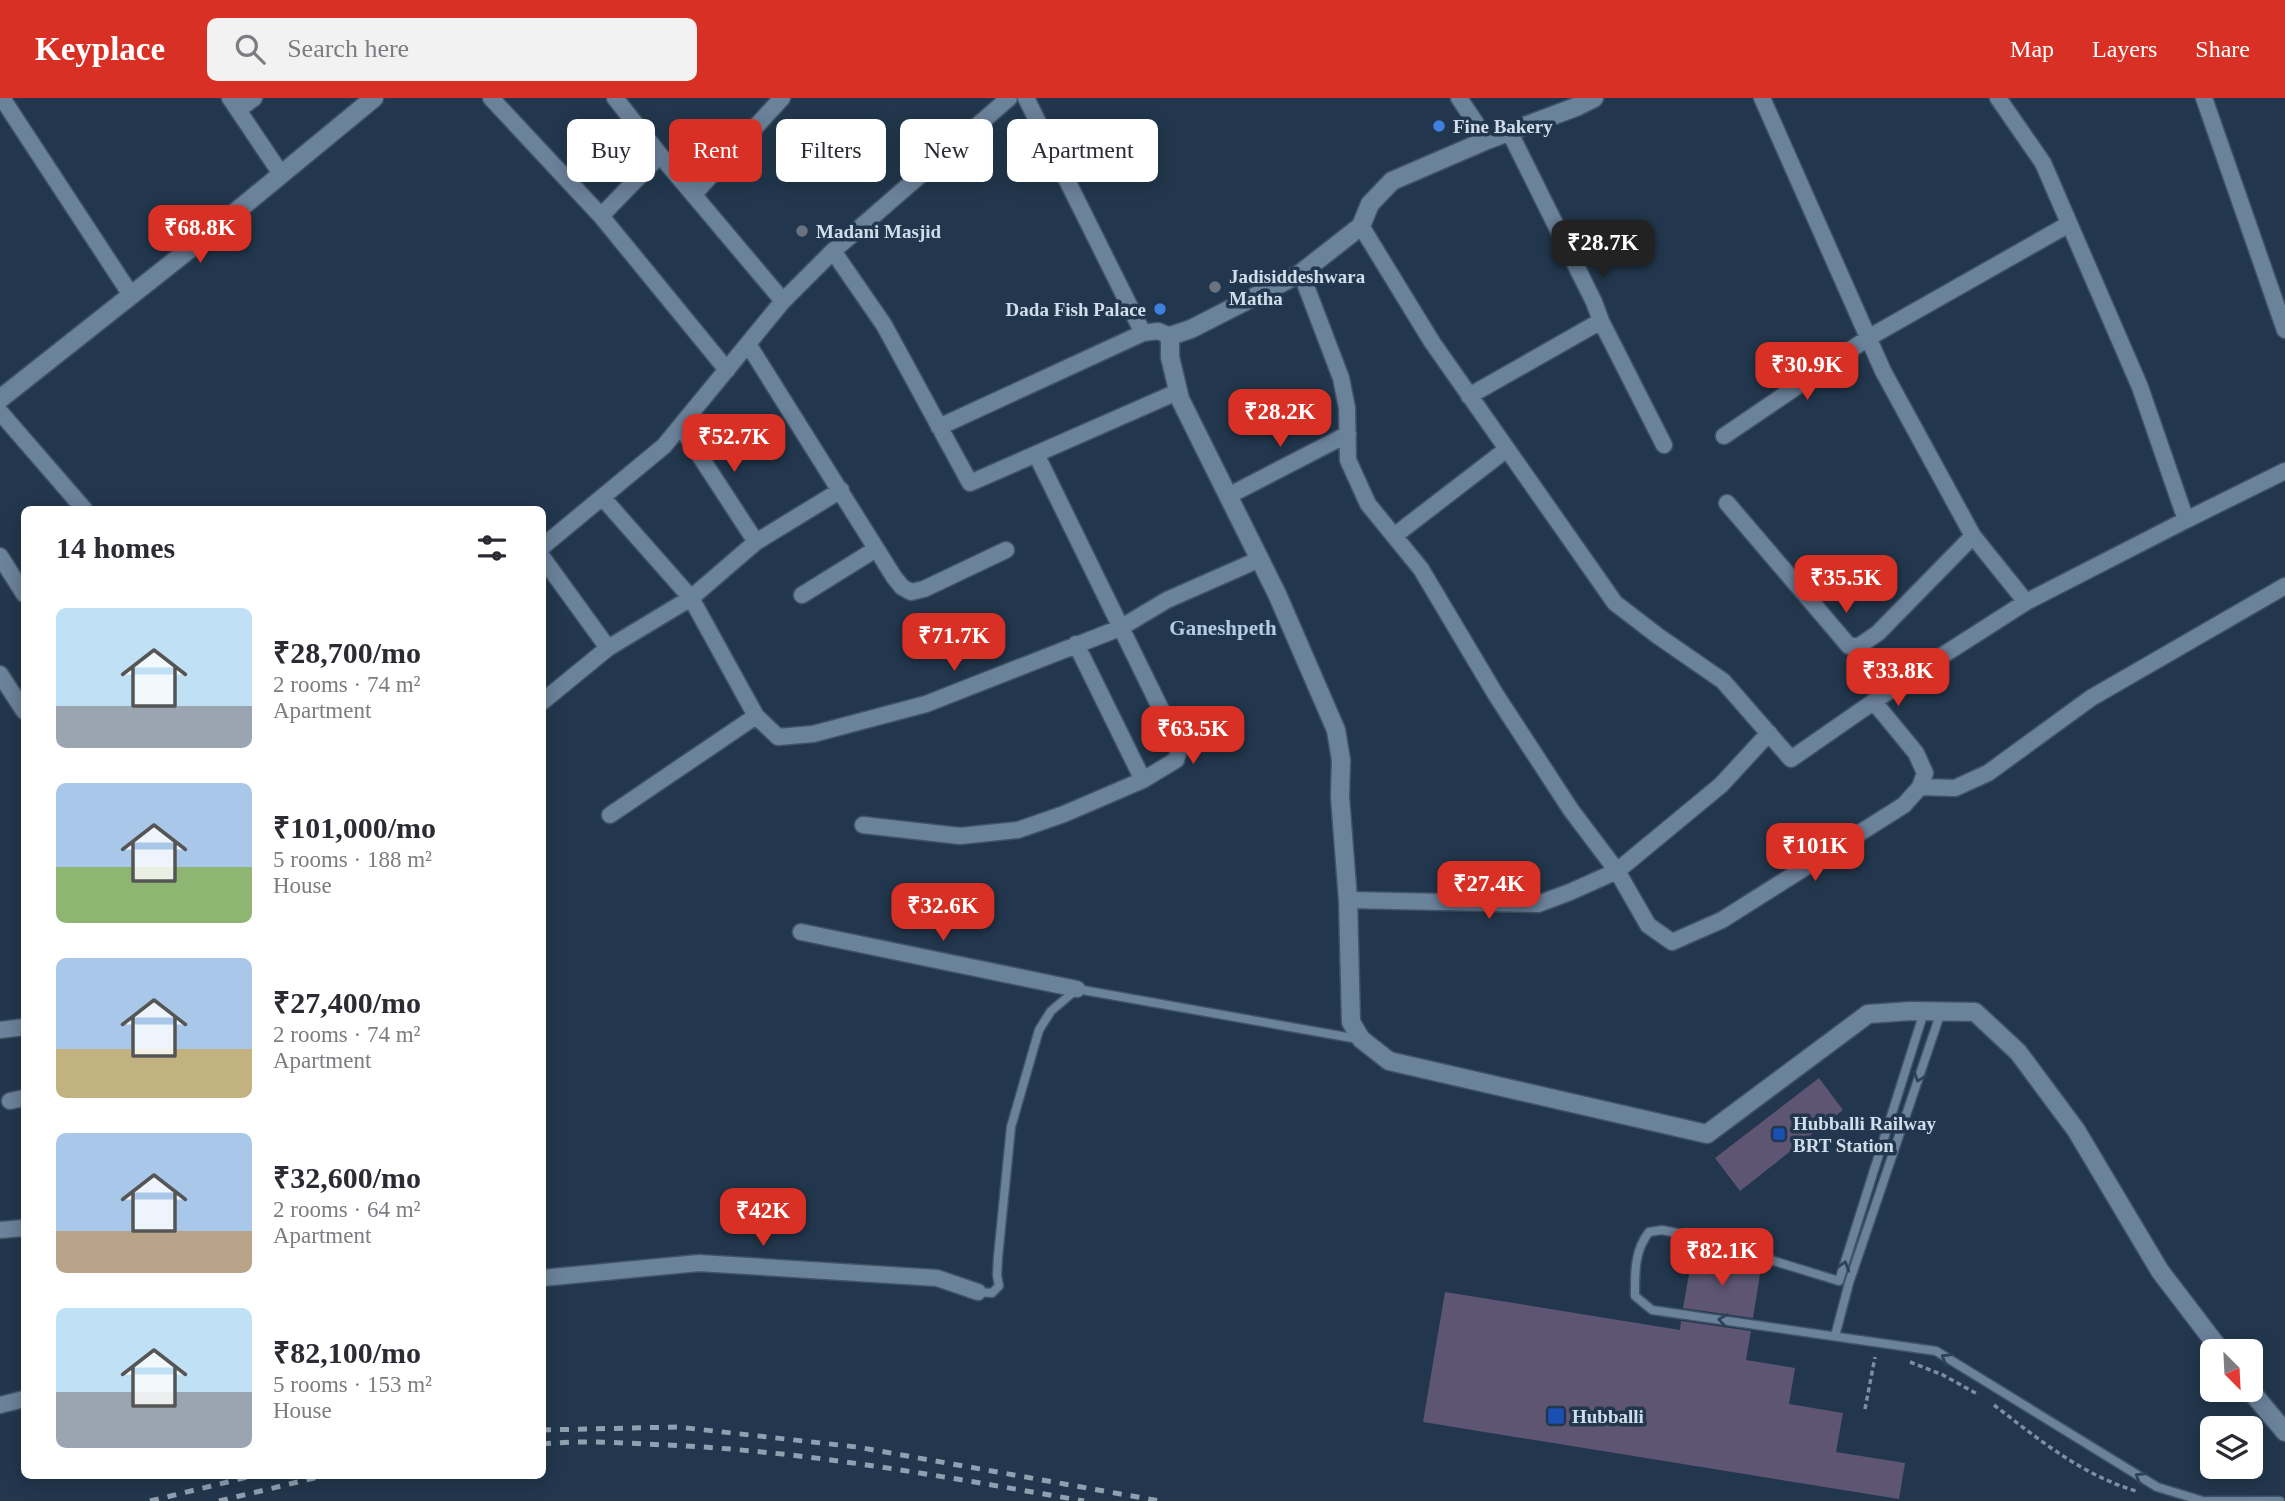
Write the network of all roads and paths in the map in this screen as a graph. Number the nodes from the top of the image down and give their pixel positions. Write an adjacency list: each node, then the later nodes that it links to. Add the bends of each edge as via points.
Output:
1 (2, 98): 25 (street)
2 (254, 98): 14 (street)
3 (374, 98): 18 (street)
4 (491, 98): 20 (street)
5 (615, 98): 17 (street)
6 (782, 98): 19 (street)
7 (1009, 98): 23 (street)
8 (1026, 98): 29 (street)
9 (1459, 98): 16 (street)
10 (1594, 98): 15 (street)
11 (1762, 98): 31 (street)
12 (1998, 98): 21 (street, via 2043,163)
13 (2204, 98): 28 (street)
14 (234, 104): 18 (street)
15 (1509, 131): 16 (street); 27 (street)
16 (1487, 140): 22 (street, via 1392,181 1370,204)
17 (660, 155): 19 (street); 20 (street)
18 (281, 174): 25 (street)
19 (694, 194): 26 (street)
20 (601, 216): 33 (street)
21 (2069, 224): 31 (street); 51 (street, via 2140,387)
22 (1361, 226): 24 (street); 35 (street)
23 (833, 251): 26 (street); 39 (street, via 884,325)
24 (1300, 273): 30 (street); 40 (street, via 1341,378)
25 (131, 295): 36 (street)
26 (783, 301): 32 (street)
27 (1601, 321): 35 (street); 42 (street)
28 (2285, 330)
29 (1143, 332): 30 (street); 39 (street)
30 (1170, 336): 34 (street)
31 (1868, 338): 41 (street); 53 (street)
32 (748, 344): 33 (street); 46 (street)
33 (727, 370): 38 (street)
34 (1177, 392): 44 (street); 47 (street)
35 (1469, 396): 43 (street)
36 (0, 399)
37 (0, 412): 50 (street)
38 (681, 427): 48 (street); 54 (street)
39 (939, 427): 44 (street, via 970,483)
40 (1348, 434): 47 (street); 52 (street, via 1348,460 1368,504)
41 (1724, 436)
42 (1664, 444)
43 (1507, 449): 52 (street); 74 (street, via 1615,603 1723,681)
44 (1035, 454): 66 (street)
45 (2285, 471): 51 (street)
46 (841, 490): 54 (street); 56 (street)
47 (1228, 496): 59 (street)
48 (602, 497): 55 (street); 64 (street)
49 (1727, 503): 53 (street, via 1849,646 1859,646 1878,633)
50 (81, 506)
51 (2186, 520): 65 (street)
52 (1394, 536): 79 (street, via 1421,569 1571,810)
53 (1973, 536): 65 (street)
54 (757, 542): 64 (street)
55 (546, 544)
56 (876, 549): 57 (street, via 902,587 911,592); 63 (street)
57 (1006, 550)
58 (0, 556): 62 (street)
59 (1260, 559): 66 (street, via 1167,600); 80 (street, via 1336,730 1342,760 1340,797)
60 (546, 563): 68 (street)
61 (2285, 586): 76 (street, via 2091,698 1988,774 1955,788)
62 (21, 589)
63 (802, 595)
64 (691, 598): 68 (street); 73 (street)
65 (2026, 601): 71 (street)
66 (1120, 628): 67 (street); 75 (street, via 1179,750 1176,760)
67 (1076, 644): 73 (street, via 926,704 813,734 778,737); 75 (street)
68 (608, 648): 70 (street)
69 (0, 674): 72 (street)
70 (546, 699)
71 (1874, 702): 74 (street, via 1791,759); 76 (street, via 1916,753 1925,773)
72 (21, 706)
73 (756, 716): 77 (street)
74 (1769, 733): 79 (street, via 1721,785)
75 (1143, 780): 78 (street, via 1018,830 960,836)
76 (1920, 787): 79 (street, via 1904,805 1722,920 1672,942 1648,925)
77 (610, 814)
78 (863, 825)
79 (1617, 871): 80 (street, via 1538,904)
80 (1348, 900): 86 (street, via 1352,1022)
81 (801, 932): 82 (street)
82 (1077, 989): 86 (lane); 90 (lane, via 1051,1011 1039,1030 1011,1126 999,1286 992,1293)
83 (1932, 1012): 86 (street, via 1868,1014 1707,1134 1389,1061); 91 (lane, one-way to 91); 91 (lane, one-way to 83, via 1652,1310 1635,1296 1640,1243 1649,1232 1662,1230 1839,1281); 92 (street, via 1975,1012 2018,1052 2076,1130 2160,1271)
84 (21, 1027): 85 (street)
85 (0, 1030)
86 (1361, 1040)
87 (21, 1227): 88 (street)
88 (0, 1230)
89 (546, 1278): 90 (street, via 699,1263 937,1278)
90 (978, 1292)
91 (1835, 1336): 103 (lane, one-way to 91, via 2157,1487 1936,1351)
92 (2212, 1339)
93 (1886, 1358): 100 (path, via 1875,1357)
94 (1910, 1362): 95 (path)
95 (1984, 1398)
96 (21, 1400): 99 (street)
97 (2260, 1402): 101 (street)
98 (1994, 1404): 102 (path, via 2050,1448 2112,1484)
99 (0, 1405)
100 (1865, 1409)
101 (2285, 1432)
102 (2146, 1494)
103 (2205, 1501): 104 (lane)
104 (2280, 1501)

